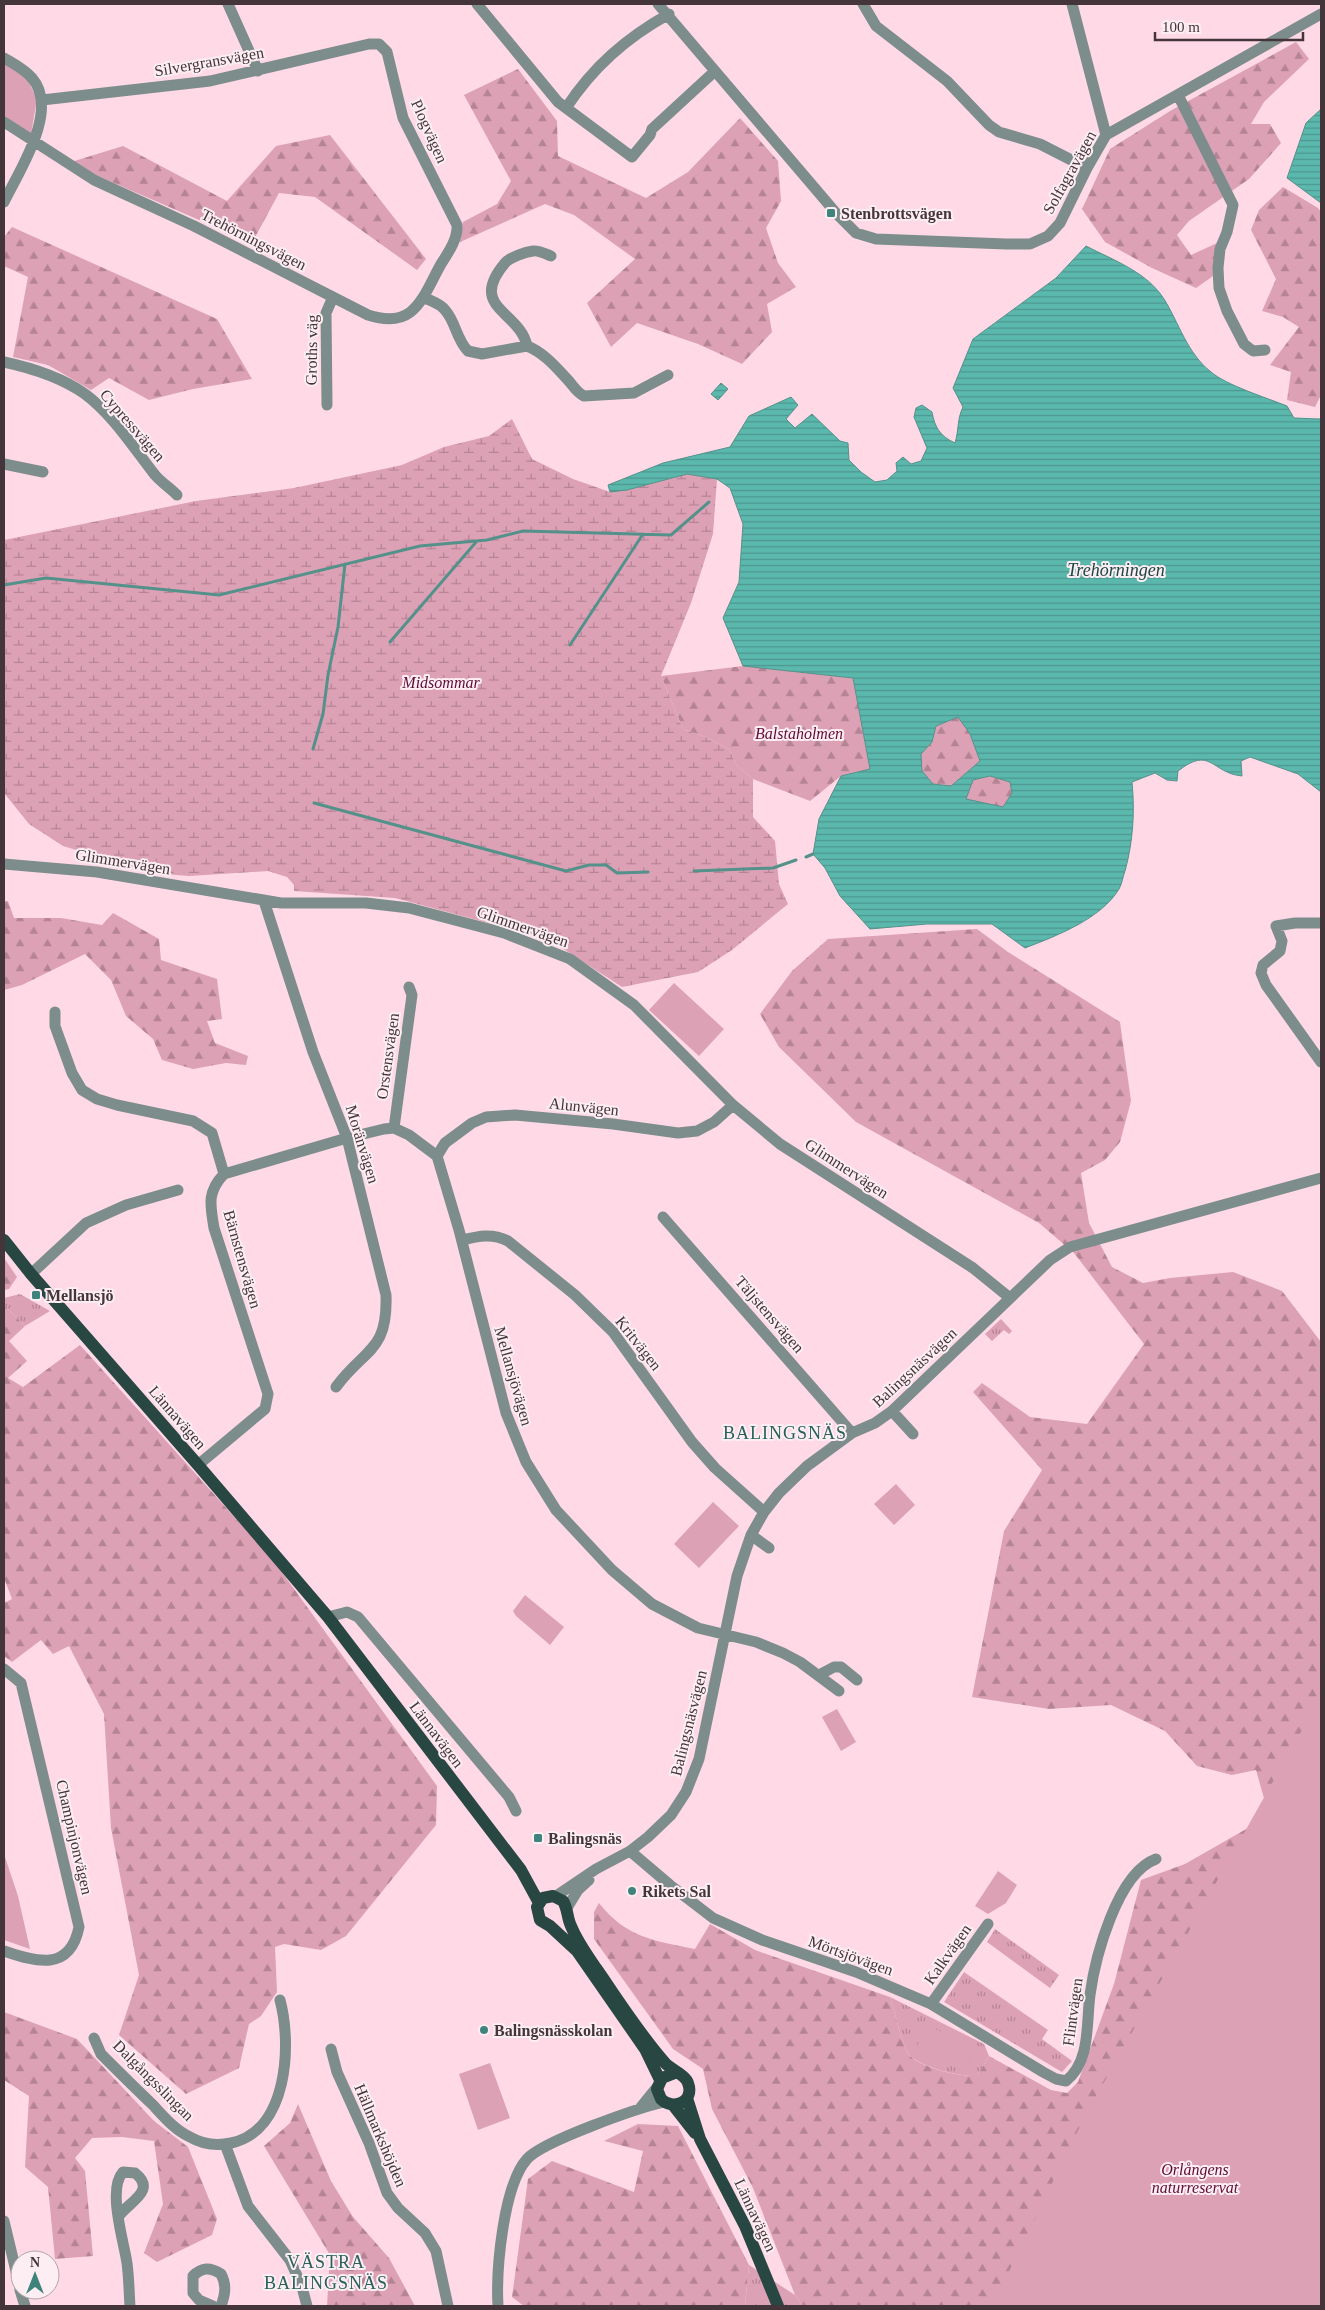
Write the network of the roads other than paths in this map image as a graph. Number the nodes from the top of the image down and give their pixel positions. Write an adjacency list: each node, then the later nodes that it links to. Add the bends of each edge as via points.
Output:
1 (228, 4): 10 (street)
2 (477, 4): 14 (street)
3 (658, 4): 6 (street, Solfagravägen)
4 (862, 4): 18 (street, via 876,26 947,81 989,126 1040,144)
5 (1072, 4): 16 (street)
6 (669, 14): 11 (street, Solfagravägen); 14 (street, via 610,54)
7 (1321, 14): 12 (street, Solfagravägen)
8 (379, 44): 10 (street, Silvergransvägen); 20 (street, Plogvägen, via 386,52 403,118)
9 (4, 58): 13 (street, via 34,79)
10 (258, 71): 13 (street, Silvergransvägen, via 210,81)
11 (715, 71): 14 (street, via 652,129 632,157); 18 (street, Solfagravägen, via 836,213 856,233 870,238 1030,244 1048,236 1060,222)
12 (1178, 95): 16 (street, Solfagravägen); 25 (street, via 1233,205 1220,249 1219,288 1244,344 1253,350)
13 (42, 100): 17 (street)
14 (566, 108)
15 (4, 122): 17 (street, Trehörningsvägen)
16 (1106, 135): 18 (street, Solfagravägen)
17 (34, 142): 19 (street); 22 (street, Trehörningsvägen, via 94,180 194,226)
18 (1087, 168)
19 (4, 202)
20 (458, 230): 23 (street, Trehörningsvägen)
21 (551, 256): 24 (street, via 534,250 507,260 493,279 492,293 498,309 522,332)
22 (333, 297): 23 (street, Trehörningsvägen, via 383,320 402,318); 28 (street, Groths väg, via 326,313)
23 (425, 298): 24 (street, via 444,308 468,351 482,354)
24 (527, 346): 27 (street, via 535,349 584,396 634,393)
25 (1265, 350)
26 (4, 362): 31 (street, Cypressvägen, via 58,379 86,395 106,414 156,476)
27 (668, 375)
28 (326, 405)
29 (4, 464): 30 (street)
30 (43, 472)
31 (177, 495)
32 (4, 864): 33 (street, Glimmervägen, via 97,872)
33 (264, 901): 38 (street, Glimmervägen, via 409,908 504,933 570,959 634,1005); 40 (street, Moränvägen, via 313,1052)
34 (1321, 923): 37 (street, via 1276,926 1282,941 1280,952 1262,965 1261,973 1266,985)
35 (410, 987): 39 (street, Orstensvägen, via 412,995)
36 (56, 1012): 42 (street, via 55,1026 72,1073 82,1090 98,1099 193,1122 206,1129 212,1133)
37 (1321, 1062)
38 (733, 1105): 41 (street, Alunvägen, via 714,1122 697,1131 678,1133 515,1115 486,1116 445,1144); 49 (street, Glimmervägen, via 780,1144 973,1268)
39 (394, 1128): 40 (street); 41 (street)
40 (347, 1138): 42 (street); 50 (street, Moränvägen, via 386,1295 386,1312 378,1343 348,1370)
41 (437, 1156): 47 (street, Mellansjövägen)
42 (224, 1174): 54 (street, Bärnstensvägen, via 211,1191 210,1208 268,1394 265,1409)
43 (1321, 1178): 49 (street, Balingsnäsvägen, via 1070,1247 1050,1260)
44 (178, 1190): 48 (street, via 126,1205 86,1223)
45 (664, 1217): 52 (street, Täljstensvägen)
46 (4, 1240): 48 (main road, Lännavägen)
47 (462, 1240): 55 (street, Kritvägen, via 499,1236 575,1295 613,1332 692,1442 715,1468); 59 (street, Mellansjövägen, via 506,1413 526,1462 556,1510 612,1570 652,1604 686,1623)
48 (31, 1274): 54 (main road, Lännavägen)
49 (1010, 1298): 51 (street, Balingsnäsvägen)
50 (336, 1387)
51 (892, 1411): 52 (street, Balingsnäsvägen); 53 (street)
52 (852, 1433): 55 (street, Balingsnäsvägen, via 807,1466)
53 (912, 1434)
54 (198, 1464): 58 (main road, Lännavägen)
55 (764, 1512): 56 (street, Balingsnäsvägen)
56 (751, 1535): 57 (street); 59 (street, Balingsnäsvägen, via 737,1576)
57 (769, 1548)
58 (328, 1617): 64 (street, Lännavägen, via 347,1612 358,1617 509,1797); 68 (main road, Lännavägen, via 521,1870)
59 (725, 1634): 61 (street, Mellansjövägen, via 773,1648); 65 (street, Balingsnäsvägen, via 692,1780 671,1815)
60 (4, 1669): 72 (street, Champinjonvägen, via 21,1683 79,1927 74,1944 56,1959 40,1962)
61 (819, 1675): 62 (street, via 841,1667); 63 (street, Mellansjövägen)
62 (858, 1680)
63 (839, 1690)
64 (516, 1811)
65 (630, 1850): 67 (street, Balingsnäsvägen); 74 (street, Mörtsjövägen, via 713,1918 762,1940 856,1972)
66 (1156, 1859): 78 (street, Flintvägen, via 1142,1865 1097,1940 1085,2045 1079,2065)
67 (610, 1861): 68 (street, Balingsnäsvägen); 69 (street, Balingsnäsvägen, via 578,1890)
68 (548, 1898): 69 (main road, Lännavägen, via 563,1901); 71 (main road, Lännavägen, via 537,1916)
69 (567, 1911): 71 (main road, via 561,1923); 77 (main road, Lännavägen, via 581,1947 650,2046)
70 (988, 1924): 74 (street, Kalkvägen)
71 (550, 1926): 79 (main road, Lännavägen, via 577,1951 645,2050)
72 (4, 1951)
73 (280, 2000): 84 (street, Dalgångsslingan, via 286,2030 275,2105 260,2128 245,2138)
74 (932, 2004): 78 (street, Mörtsjövägen, via 1043,2072)
75 (94, 2038): 84 (street, Dalgångsslingan, via 101,2054 177,2130 212,2145)
76 (331, 2049): 92 (street, Hällmarkshöjden, via 337,2072 370,2143 387,2193 425,2233 436,2251)
77 (675, 2073): 79 (main road, via 665,2075); 80 (main road, Lännavägen, via 688,2082)
78 (1066, 2081)
79 (659, 2083): 81 (main road, Lännavägen, via 659,2096); 82 (street)
80 (687, 2098): 81 (main road, via 681,2103); 83 (main road, Lännavägen)
81 (668, 2104): 82 (street); 83 (main road, Lännavägen)
82 (641, 2107): 93 (street, via 544,2147 522,2165 515,2179 506,2218 498,2270)
83 (700, 2139): 94 (main road, Lännavägen, via 749,2235)
84 (225, 2144): 91 (street, via 248,2206 290,2260)
85 (119, 2216): 88 (street)
86 (4, 2221): 87 (street)
87 (11, 2250)
88 (130, 2306)
89 (213, 2306): 90 (street, via 199,2300 193,2293 193,2276 199,2270 208,2268 221,2274 225,2295)
90 (220, 2306)
91 (307, 2306)
92 (448, 2306)
93 (498, 2306)
94 (778, 2306)

